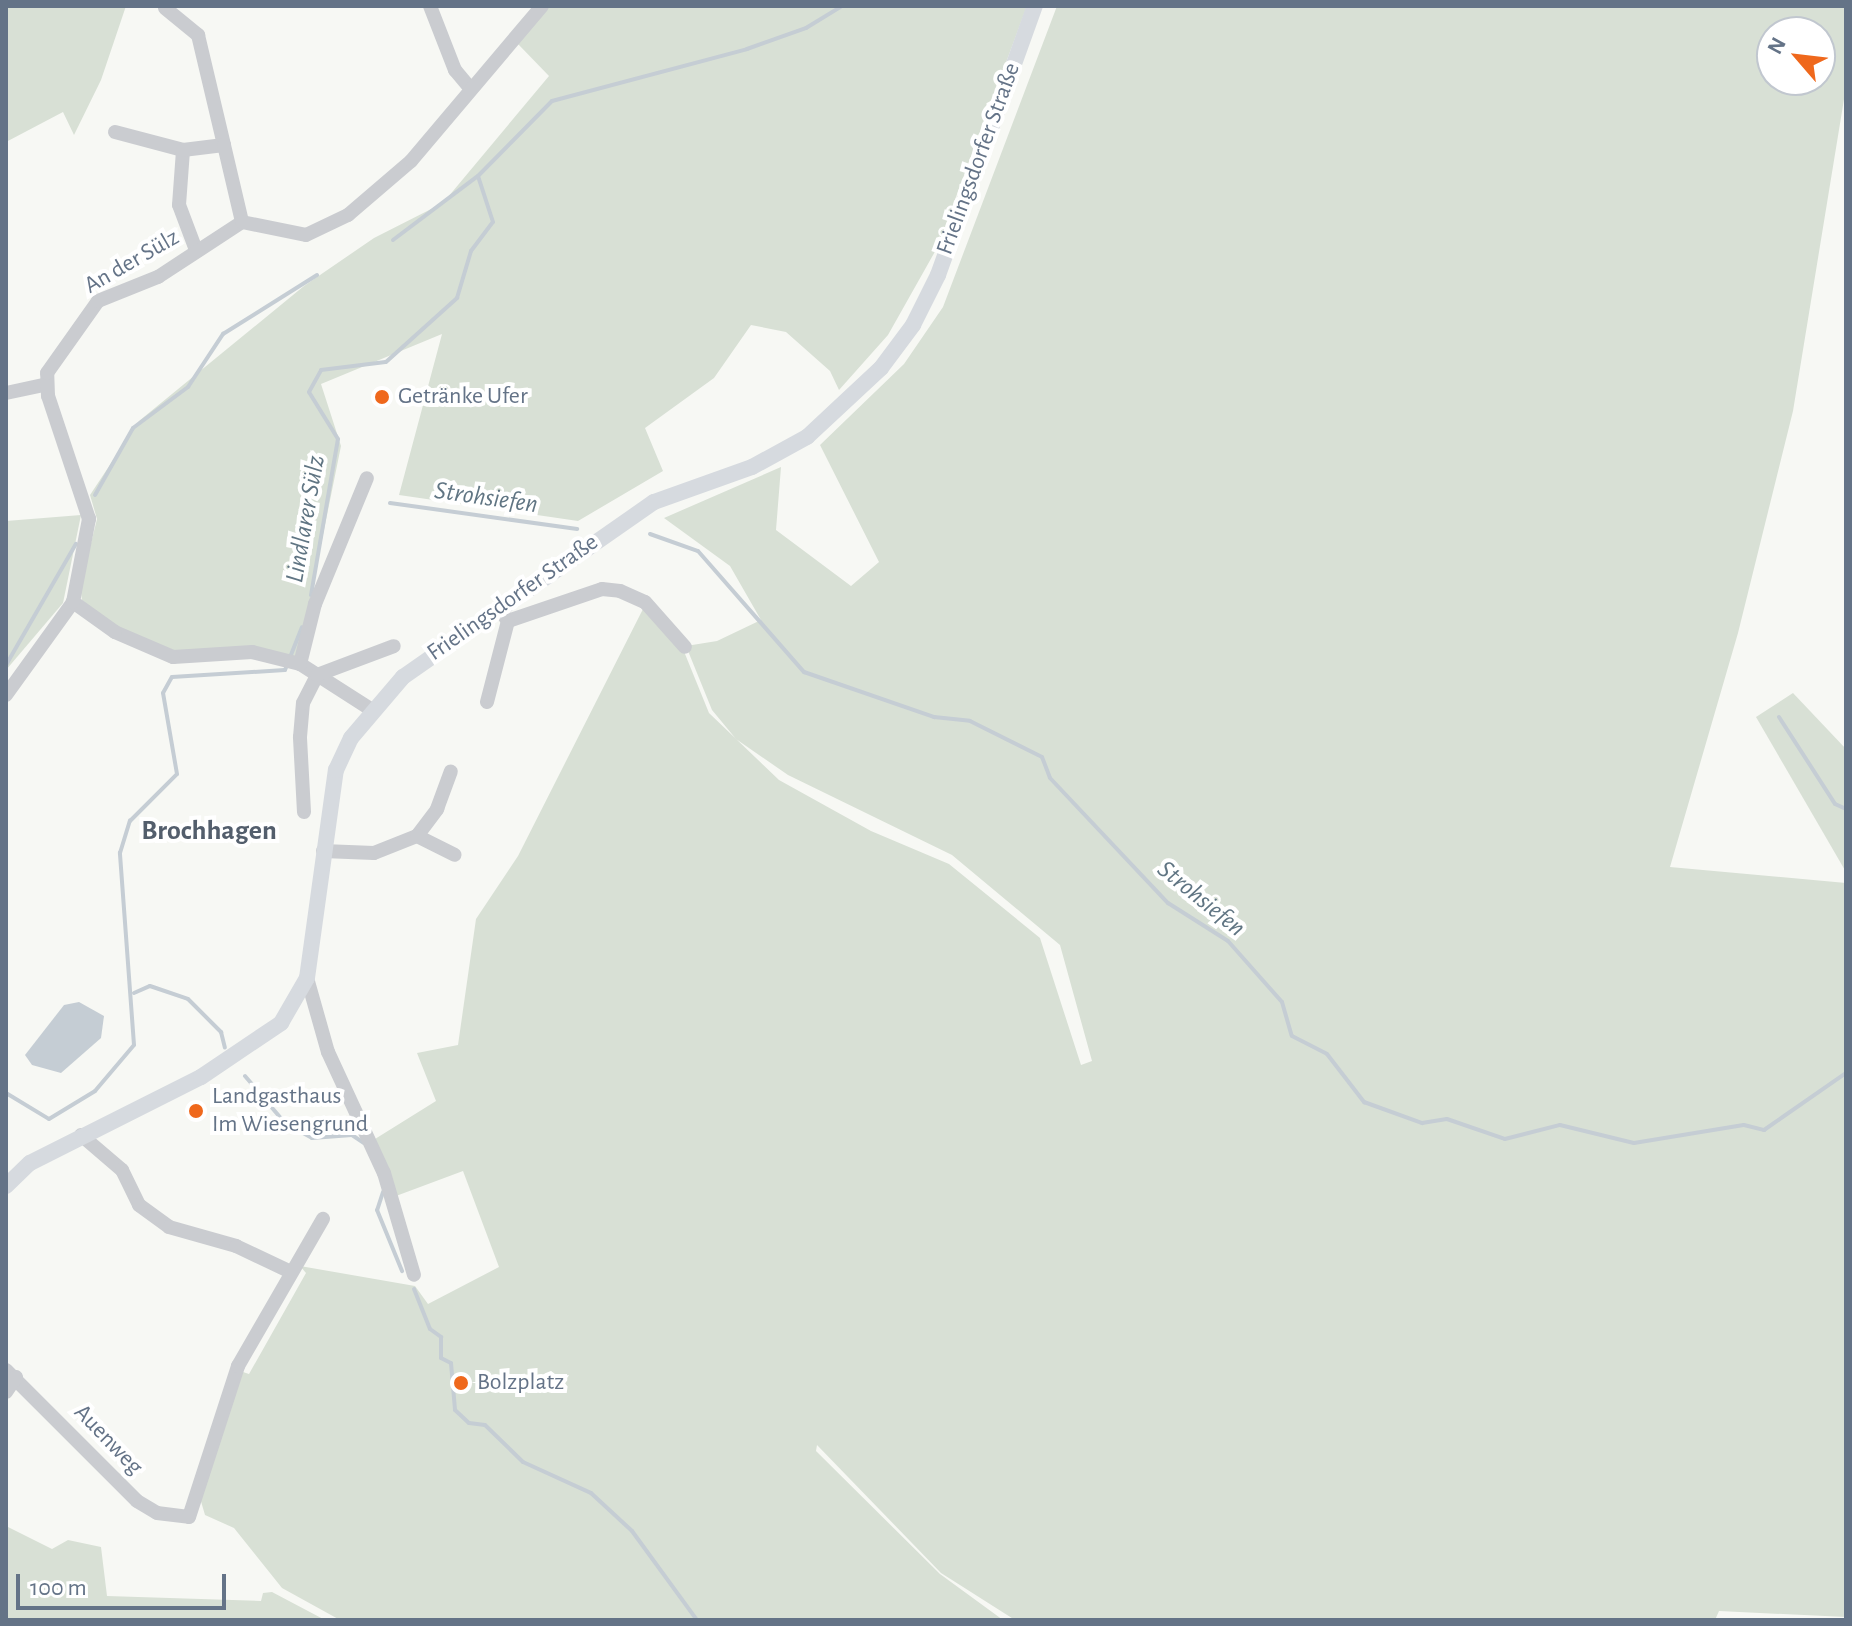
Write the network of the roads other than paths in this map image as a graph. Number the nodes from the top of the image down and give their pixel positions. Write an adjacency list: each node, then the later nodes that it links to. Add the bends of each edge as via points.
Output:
1 (430, 6): 5 (street, via 455,70)
2 (542, 6): 5 (street)
3 (1035, 6): 15 (main road, Frielingsdorfer Straße, via 938,275 913,325 881,368 786,451 654,502)
4 (165, 8): 7 (street, via 198,35)
5 (471, 89): 9 (street, via 411,161 326,230 306,235)
6 (115, 132): 8 (street)
7 (224, 145): 8 (street); 9 (street)
8 (183, 150): 10 (street, via 179,205)
9 (242, 222): 10 (street, An der Sülz)
10 (196, 250): 11 (street, An der Sülz, via 158,277 98,301 47,373)
11 (45, 385): 12 (street); 14 (street, via 89,519)
12 (6, 393)
13 (367, 478): 18 (street, via 315,604)
14 (73, 602): 18 (street, via 115,632 173,657 252,652); 20 (street)
15 (503, 614): 17 (street, via 602,589 620,591 645,602); 21 (street); 22 (main road, Frielingsdorfer Straße, via 403,677)
16 (394, 646): 19 (street)
17 (685, 647)
18 (300, 664): 19 (street)
19 (317, 675): 22 (street); 24 (street, via 301,726)
20 (6, 695)
21 (487, 702)
22 (372, 710): 26 (main road, Frielingsdorfer Straße, via 336,770)
23 (451, 771): 25 (street, via 437,809)
24 (304, 812)
25 (417, 836): 26 (street, via 374,853); 27 (street)
26 (323, 851): 28 (main road, Frielingsdorfer Straße)
27 (455, 855)
28 (307, 978): 29 (main road, Frielingsdorfer Straße, via 268,1035 201,1077); 33 (street, via 334,1066 384,1173)
29 (81, 1135): 30 (main road, Frielingsdorfer Straße, via 30,1163); 32 (street, via 122,1170 139,1205 169,1227 236,1246)
30 (6, 1186)
31 (323, 1219): 32 (street)
32 (291, 1272): 34 (street, Auenweg, via 238,1366 189,1517 157,1513 137,1501)
33 (414, 1275)
34 (11, 1373): 35 (street)
35 (6, 1392)

